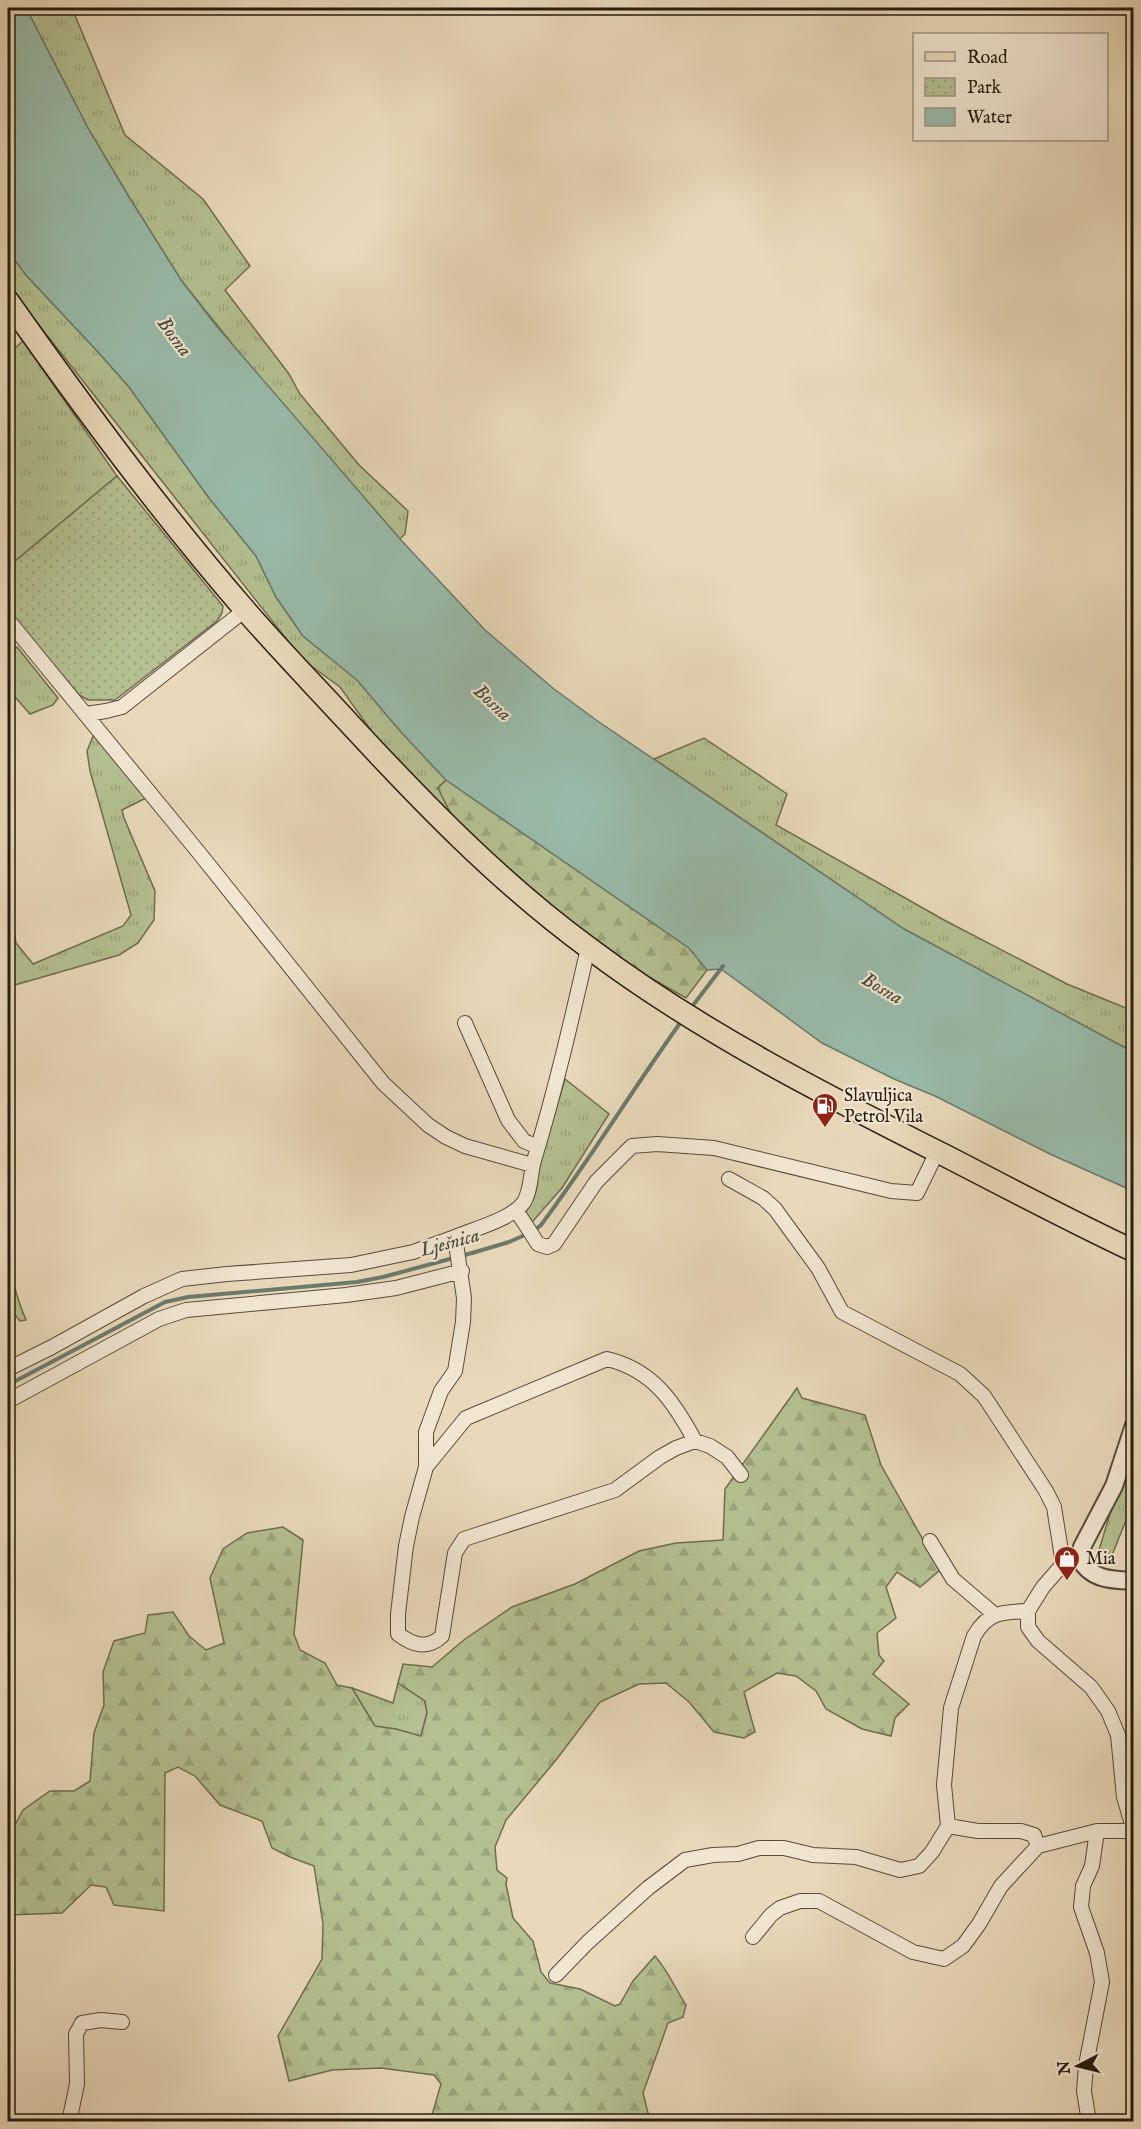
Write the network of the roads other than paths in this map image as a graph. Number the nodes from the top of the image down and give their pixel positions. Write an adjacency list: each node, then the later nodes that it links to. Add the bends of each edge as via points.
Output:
1 (8, 301): 2 (main road, via 103,432)
2 (245, 610): 4 (street, via 122,706); 5 (main road, via 405,784 493,867)
3 (8, 620): 4 (street)
4 (86, 714): 9 (street, via 383,1083 446,1137)
5 (588, 948): 7 (street); 8 (main road, via 666,1002 775,1068)
6 (465, 1023): 7 (street, via 508,1120 524,1141)
7 (538, 1147): 9 (street)
8 (937, 1152): 11 (street, via 917,1193 891,1191 714,1148 632,1146 596,1182 554,1244 538,1244); 12 (main road)
9 (532, 1165): 11 (street, via 524,1201)
10 (729, 1179): 25 (street, via 775,1209 818,1268 842,1312 960,1374 984,1396 1054,1507)
11 (516, 1210): 13 (street)
12 (1108, 1239): 14 (main road); 16 (main road)
13 (455, 1243): 15 (street); 17 (street, via 351,1265 182,1279)
14 (1134, 1251)
15 (461, 1269): 18 (street, via 396,1288 346,1296 186,1310 159,1318); 21 (street, via 464,1298 459,1347 454,1371 441,1391 426,1432)
16 (1134, 1269)
17 (8, 1369)
18 (8, 1401)
19 (1134, 1425): 24 (street, via 1114,1486 1082,1547)
20 (695, 1441): 21 (street, via 679,1411 649,1378 624,1363 607,1359 466,1418); 21 (street, via 660,1457 615,1490 464,1539 455,1553 442,1636 434,1643 411,1644 398,1634 398,1614 412,1517); 22 (street, via 727,1457)
21 (426, 1467)
22 (741, 1475)
23 (930, 1541): 28 (street, via 953,1579)
24 (1080, 1559): 25 (street); 26 (street, via 1091,1573)
25 (1063, 1564): 27 (street)
26 (1134, 1581)
27 (1028, 1611): 28 (street); 31 (street, via 1028,1627 1038,1641 1091,1687 1108,1712 1118,1735 1124,1797)
28 (994, 1614): 29 (street, via 974,1636 951,1708 944,1785)
29 (948, 1826): 32 (street, via 1022,1831 1034,1835); 34 (street, via 919,1866 900,1870 856,1857 813,1855 784,1848 684,1860 648,1888)
30 (1097, 1830): 31 (street); 32 (street); 37 (street, via 1081,1907 1097,1953 1101,1982 1086,2065 1084,2091)
31 (1133, 1831)
32 (1038, 1846): 33 (street, via 1001,1886 963,1946 944,1959 913,1952 819,1901 801,1901 780,1908)
33 (753, 1937)
34 (556, 1975)
35 (122, 2022): 36 (street, via 82,2023 76,2034 77,2084)
36 (69, 2121)
37 (1089, 2121)

